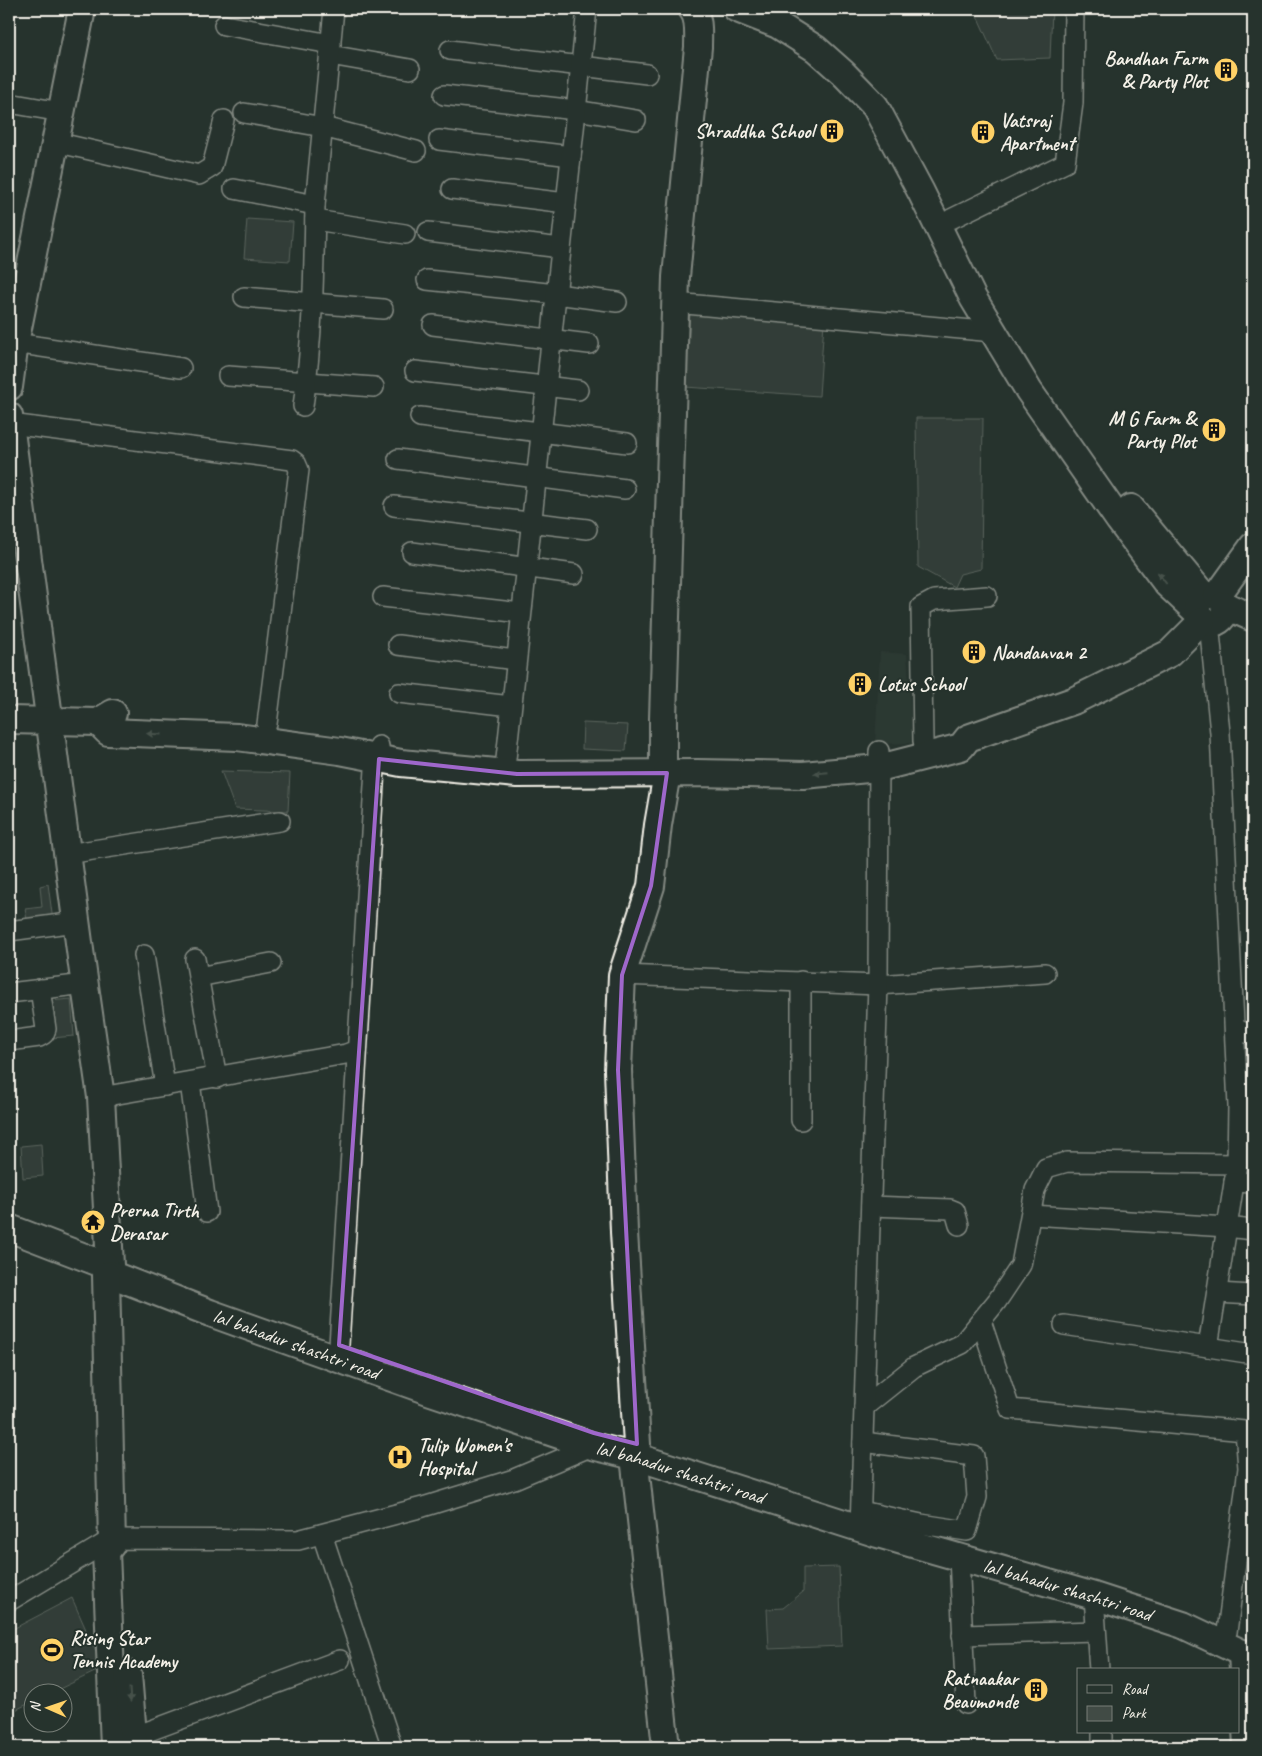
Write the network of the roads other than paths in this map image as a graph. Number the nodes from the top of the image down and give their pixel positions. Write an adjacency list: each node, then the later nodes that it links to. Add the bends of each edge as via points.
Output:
1 (82, 9): 18 (street)
2 (334, 9): 10 (street)
3 (587, 9): 12 (street)
4 (692, 9): 40 (street, via 698,27 698,47 676,277)
5 (705, 9): 40 (street, via 709,29 686,277)
6 (737, 9): 43 (street, via 778,25 816,49 875,106 973,298)
7 (778, 9): 31 (street, via 825,37 887,98)
8 (1074, 9): 31 (street, via 1073,103 1066,163)
9 (224, 25): 10 (street)
10 (330, 49): 13 (street); 22 (street)
11 (450, 50): 12 (street)
12 (581, 66): 14 (street); 17 (street)
13 (410, 69)
14 (647, 74)
15 (444, 95): 17 (street)
16 (9, 103): 18 (street)
17 (576, 110): 21 (street); 26 (street)
18 (61, 112): 24 (street)
19 (244, 113): 22 (street)
20 (224, 120): 24 (street, via 212,168 199,174)
21 (636, 120)
22 (323, 127): 25 (street); 30 (street)
23 (440, 140): 26 (street)
24 (55, 142): 45 (street)
25 (416, 151)
26 (571, 156): 29 (street)
27 (234, 189): 30 (street)
28 (452, 189): 29 (street)
29 (566, 203): 34 (street)
30 (315, 212): 33 (street); 39 (street)
31 (951, 219): 72 (street, via 986,291 1042,382 1131,508)
32 (428, 232): 34 (street)
33 (405, 234)
34 (561, 248): 36 (street)
35 (427, 280): 36 (street)
36 (556, 294): 38 (street); 44 (street)
37 (244, 297): 39 (street)
38 (617, 302)
39 (313, 303): 41 (street); 50 (street)
40 (680, 304): 43 (street); 88 (street)
41 (383, 309)
42 (433, 325): 44 (street)
43 (994, 332): 72 (street, one-way to 43, via 1167,584 1030,391)
44 (551, 340): 46 (street); 51 (street)
45 (15, 343): 47 (street); 52 (street)
46 (589, 344)
47 (181, 368)
48 (415, 371): 51 (street)
49 (228, 376): 50 (street)
50 (306, 382): 53 (street); 55 (street)
51 (546, 386): 54 (street); 58 (street)
52 (9, 387)
53 (374, 387)
54 (578, 390)
55 (303, 406)
56 (420, 417): 58 (street)
57 (10, 420): 80 (street); 82 (street, via 296,463 299,470)
58 (541, 433): 59 (street); 61 (street)
59 (627, 443)
60 (398, 460): 61 (street)
61 (536, 476): 62 (street); 64 (street)
62 (625, 489)
63 (394, 506): 64 (street)
64 (531, 523): 65 (street); 68 (street)
65 (587, 529)
66 (1253, 546): 72 (street)
67 (412, 552): 68 (street)
68 (526, 567): 69 (street); 73 (street)
69 (574, 574)
70 (987, 596): 84 (street, via 934,600 921,607)
71 (383, 597): 73 (street)
72 (1209, 609): 74 (street); 83 (street, via 1170,653 1073,701); 102 (street, via 1220,733)
73 (521, 613): 76 (street)
74 (1253, 618)
75 (398, 645): 76 (street)
76 (516, 660): 78 (street)
77 (398, 692): 78 (street)
78 (511, 706): 86 (street)
79 (9, 720): 80 (street)
80 (49, 721): 81 (street); 90 (street)
81 (98, 722): 82 (street, via 113,713); 85 (street, one-way to 81, via 340,751 237,737 108,732)
82 (267, 724): 85 (street)
83 (968, 738): 84 (street, via 959,735); 87 (street, via 961,747)
84 (923, 741): 87 (street)
85 (379, 752): 86 (street); 88 (street, via 401,763 517,774); 105 (street, via 375,769)
86 (506, 759): 88 (street)
87 (879, 760): 88 (street, via 863,754); 99 (street)
88 (668, 768): 96 (street, via 651,886)
89 (280, 820): 90 (street)
90 (67, 854): 91 (street)
91 (76, 922): 92 (street); 98 (street)
92 (9, 931)
93 (144, 955): 108 (street)
94 (271, 963): 106 (street, via 197,968)
95 (1045, 973): 99 (street)
96 (622, 975): 97 (street); 133 (street, via 618,1070)
97 (801, 981): 99 (street); 110 (street)
98 (85, 984): 100 (street); 109 (street)
99 (878, 985): 113 (street)
100 (40, 989): 101 (street); 104 (street, via 44,1034 38,1038)
101 (9, 993)
102 (1234, 1029): 103 (street); 111 (street, via 1238,1106)
103 (1253, 1035)
104 (9, 1041)
105 (357, 1050): 106 (street); 126 (street)
106 (217, 1078): 107 (street)
107 (190, 1082): 108 (street); 114 (street)
108 (165, 1086): 109 (street)
109 (102, 1097): 121 (street)
110 (801, 1120)
111 (1236, 1173): 112 (street); 115 (street, via 1067,1162 1046,1168 1035,1190); 117 (street)
112 (1253, 1184)
113 (871, 1206): 116 (street, via 950,1209 955,1211); 129 (street)
114 (207, 1212)
115 (1030, 1215): 117 (street); 124 (street, via 1021,1265)
116 (959, 1225)
117 (1227, 1227): 119 (street); 122 (street)
118 (9, 1228): 121 (street)
119 (1253, 1230)
120 (9, 1240): 121 (street, lal bahadur shashtri road)
121 (108, 1269): 126 (street); 132 (street, lal bahadur shashtri road, via 210,1313); 136 (street)
122 (1217, 1293): 123 (street); 127 (street)
123 (1253, 1295)
124 (981, 1321): 129 (street, via 962,1344 914,1367); 130 (street, via 1010,1409)
125 (1064, 1324): 127 (street)
126 (339, 1345): 133 (street)
127 (1208, 1348): 128 (street)
128 (1253, 1354)
129 (864, 1407): 131 (street)
130 (1249, 1431): 142 (street)
131 (863, 1442): 134 (street); 134 (street, via 974,1456 977,1498 967,1531)
132 (592, 1446): 133 (street, lal bahadur shashtri road); 135 (street, via 514,1479)
133 (636, 1450): 134 (street, lal bahadur shashtri road); 149 (street)
134 (860, 1519): 137 (street, lal bahadur shashtri road); 142 (street, via 1196,1616)
135 (322, 1534): 136 (street, via 298,1540); 148 (street)
136 (112, 1542): 139 (street); 147 (street, via 119,1552)
137 (959, 1558): 138 (street, lal bahadur shashtri road); 141 (street)
138 (1094, 1596): 140 (street); 142 (street, lal bahadur shashtri road)
139 (9, 1601)
140 (1096, 1631): 141 (street); 144 (street)
141 (962, 1634): 145 (street)
142 (1243, 1645): 151 (street)
143 (340, 1660): 147 (street)
144 (1098, 1668)
145 (966, 1704)
146 (1102, 1734): 150 (street)
147 (127, 1744)
148 (392, 1747)
149 (666, 1747)
150 (1102, 1747)
151 (1248, 1747)

